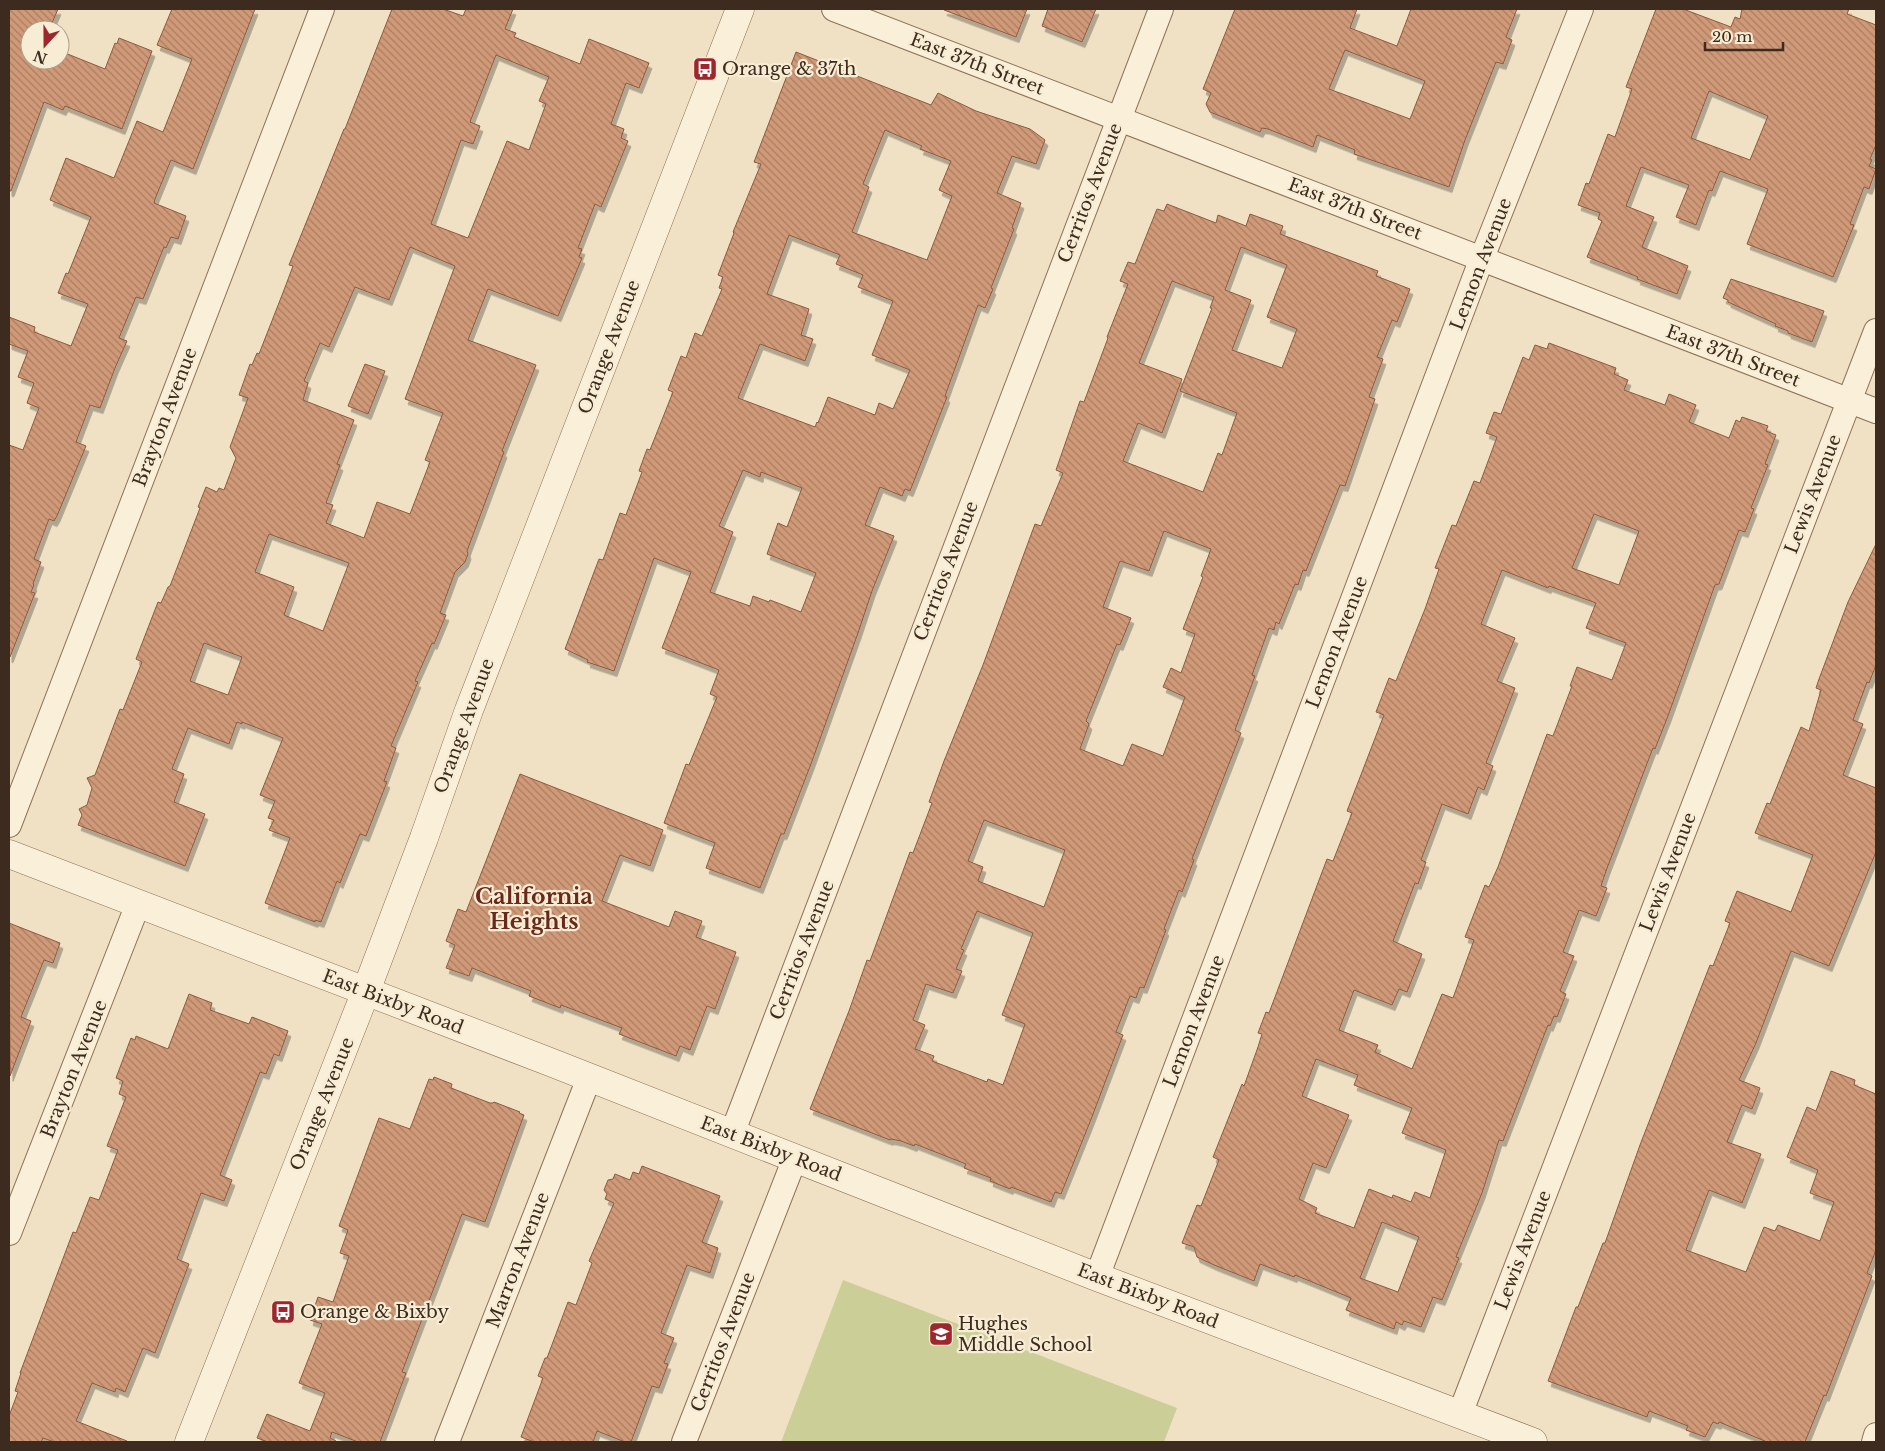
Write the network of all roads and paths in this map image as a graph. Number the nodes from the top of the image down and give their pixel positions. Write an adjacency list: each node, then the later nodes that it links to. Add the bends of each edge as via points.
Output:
1 (322, 9): 11 (street, Brayton Avenue)
2 (740, 9): 14 (street, Orange Avenue, via 469,710)
3 (834, 9): 6 (street, East 37th Street)
4 (1162, 9): 6 (street, Cerritos Avenue)
5 (1581, 9): 7 (street, Lemon Avenue)
6 (1118, 118): 7 (street, East 37th Street); 16 (street, Cerritos Avenue)
7 (1482, 258): 9 (street, East 37th Street); 19 (street, Lemon Avenue)
8 (1876, 330): 9 (street, Lewis Avenue)
9 (1849, 401): 10 (street, East 37th Street); 20 (street, Lewis Avenue)
10 (1876, 411)
11 (9, 825)
12 (9, 854): 13 (street, East Bixby Road)
13 (138, 904): 14 (street, East Bixby Road); 18 (street, Brayton Avenue)
14 (366, 991): 15 (street, East Bixby Road); 22 (street, Orange Avenue)
15 (589, 1078): 16 (street, East Bixby Road); 23 (street, Marron Avenue)
16 (732, 1134): 17 (street, East Bixby Road)
17 (794, 1158): 19 (street, East Bixby Road); 24 (street, Cerritos Avenue)
18 (9, 1233)
19 (1097, 1277): 20 (street, East Bixby Road)
20 (1460, 1414): 25 (street, East Bixby Road)
21 (1876, 1435): 26 (street)
22 (189, 1442)
23 (447, 1442)
24 (684, 1442)
25 (1533, 1442)
26 (1874, 1442)

